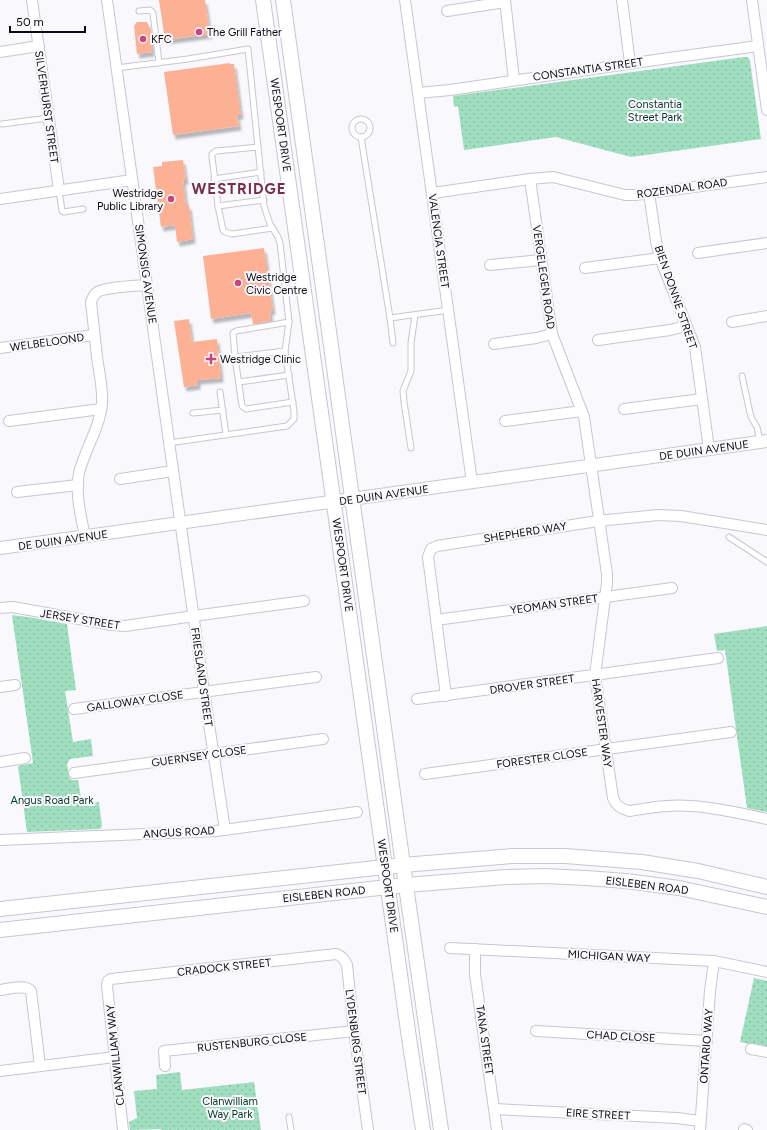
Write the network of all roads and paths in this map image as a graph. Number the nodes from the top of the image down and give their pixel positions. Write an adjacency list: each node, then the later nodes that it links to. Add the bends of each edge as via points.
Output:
1 (32, 0): 11 (street, SILVERHURST STREET)
2 (107, 0): 16 (street, SIMONSIG AVENUE)
3 (263, 0): 84 (main road, WESPOORT DRIVE)
4 (283, 0): 83 (main road, WESPOORT DRIVE)
5 (405, 0): 18 (street, VALENCIA STREET)
6 (622, 0): 15 (street)
7 (752, 0): 12 (street)
8 (505, 1): 10 (street); 17 (street)
9 (139, 11): 14 (lane, via 150,10 153,13)
10 (447, 11)
11 (39, 46): 13 (street); 20 (street, SILVERHURST STREET)
12 (758, 46): 15 (street, CONSTANTIA STREET); 19 (street)
13 (0, 52)
14 (159, 63): 16 (lane); 23 (lane, via 248,49)
15 (630, 64): 17 (street, CONSTANTIA STREET)
16 (116, 68): 27 (street, SIMONSIG AVENUE)
17 (514, 80): 18 (street, CONSTANTIA STREET)
18 (418, 93): 30 (street, VALENCIA STREET)
19 (767, 110)
20 (49, 118): 21 (lane); 29 (street, SILVERHURST STREET)
21 (2, 124)
22 (361, 137): 47 (lane)
23 (258, 147): 24 (lane); 26 (lane, via 214,152)
24 (261, 172): 26 (lane); 33 (lane)
25 (767, 176): 31 (street, ROZENDAL ROAD)
26 (214, 179): 34 (lane)
27 (132, 180): 29 (street); 43 (street, SIMONSIG AVENUE)
28 (530, 180): 30 (street, ROZENDAL ROAD); 31 (street, ROZENDAL ROAD, via 553,177 625,195); 40 (street, VERGELEGEN ROAD)
29 (59, 190): 32 (street); 35 (lane, via 62,211)
30 (432, 193): 44 (street, VALENCIA STREET)
31 (650, 193): 39 (street, BIEN DONNE STREET)
32 (0, 199)
33 (264, 200): 34 (lane); 36 (lane, via 266,213)
34 (218, 206): 36 (lane, via 223,230 226,232 232,234)
35 (83, 209)
36 (273, 228): 48 (lane, via 280,243)
37 (767, 243): 38 (street)
38 (698, 253)
39 (660, 258): 42 (street); 50 (street, BIEN DONNE STREET)
40 (541, 260): 41 (street); 51 (street, VERGELEGEN ROAD)
41 (490, 265)
42 (585, 268)
43 (147, 285): 52 (street, via 96,293 91,302); 74 (street, SIMONSIG AVENUE)
44 (449, 310): 45 (lane); 80 (street, VALENCIA STREET)
45 (415, 315): 47 (lane); 75 (lane, via 411,371 403,391)
46 (767, 316): 49 (street)
47 (390, 318): 54 (lane)
48 (289, 322): 57 (lane); 58 (lane, via 236,331 233,334)
49 (732, 322)
50 (686, 326): 53 (street); 63 (street, BIEN DONNE STREET, via 695,348)
51 (552, 334): 55 (street); 68 (street, VERGELEGEN ROAD)
52 (94, 335): 56 (street, WELBELOOND); 65 (street, via 101,386)
53 (598, 340)
54 (393, 344)
55 (494, 344)
56 (0, 348)
57 (286, 351): 58 (lane); 59 (lane)
58 (235, 357): 61 (lane)
59 (289, 375): 61 (lane); 64 (lane)
60 (742, 376): 73 (lane, via 752,419)
61 (239, 382): 64 (lane, via 242,406 245,409)
62 (220, 392): 67 (lane)
63 (702, 399): 66 (street); 76 (street, BIEN DONNE STREET)
64 (293, 402): 72 (lane, via 294,419 287,426)
65 (101, 408): 70 (street); 81 (street, via 79,472)
66 (624, 409)
67 (223, 410): 69 (lane); 72 (lane)
68 (582, 411): 71 (street); 77 (street, VERGELEGEN ROAD)
69 (193, 413)
70 (9, 421)
71 (505, 421)
72 (226, 435): 74 (lane)
73 (764, 441): 76 (street, DE DUIN AVENUE)
74 (170, 443): 78 (street, SIMONSIG AVENUE)
75 (411, 448)
76 (709, 449): 77 (street, DE DUIN AVENUE)
77 (590, 466): 80 (street, DE DUIN AVENUE); 85 (street, HARVESTER WAY)
78 (173, 471): 79 (street); 86 (street, SIMONSIG AVENUE)
79 (120, 479)
80 (472, 482): 83 (street, DE DUIN AVENUE)
81 (78, 485): 82 (street); 88 (street)
82 (17, 492)
83 (352, 500): 84 (street, DE DUIN AVENUE); 119 (main road, WESPOORT DRIVE)
84 (334, 502): 86 (street, DE DUIN AVENUE); 120 (main road, WESPOORT DRIVE)
85 (598, 521): 87 (street, SHEPHERD WAY, via 658,515 681,516); 93 (street, HARVESTER WAY, via 607,574); 97 (street, SHEPHERD WAY, via 431,549 428,557)
86 (181, 523): 88 (street, DE DUIN AVENUE); 96 (street, FRIESLAND STREET)
87 (767, 530)
88 (85, 537): 90 (street, DE DUIN AVENUE)
89 (729, 537): 91 (lane)
90 (0, 548)
91 (767, 562)
92 (672, 588): 93 (street, YEOMAN STREET)
93 (605, 597): 97 (street, YEOMAN STREET); 99 (street, HARVESTER WAY)
94 (304, 602): 96 (street, JERSEY STREET)
95 (0, 608): 96 (street, JERSEY STREET, via 14,607 118,626)
96 (194, 616): 103 (street, FRIESLAND STREET)
97 (436, 620): 104 (street, SHEPHERD WAY)
98 (718, 658): 99 (street, DROVER STREET)
99 (595, 675): 104 (street, DROVER STREET); 109 (street, HARVESTER WAY)
100 (316, 677): 103 (street, GALLOWAY CLOSE)
101 (15, 685): 102 (street)
102 (0, 687)
103 (204, 691): 106 (street, GALLOWAY CLOSE); 110 (street, FRIESLAND STREET)
104 (446, 696): 105 (street, DROVER STREET)
105 (417, 699)
106 (74, 709)
107 (731, 732): 109 (street, FORESTER CLOSE)
108 (324, 739): 110 (street, GUERNSEY CLOSE)
109 (606, 749): 114 (street, FORESTER CLOSE); 116 (street, HARVESTER WAY, via 613,798 623,809 690,806)
110 (213, 754): 113 (street, GUERNSEY CLOSE); 117 (street, FRIESLAND STREET)
111 (25, 758): 112 (street)
112 (0, 762)
113 (74, 773)
114 (425, 774)
115 (357, 812): 117 (street, ANGUS ROAD)
116 (767, 819)
117 (225, 830): 118 (street, ANGUS ROAD)
118 (0, 840)
119 (403, 865): 120 (main road, EISLEBEN ROAD); 121 (main road, WESPOORT DRIVE); 123 (main road, EISLEBEN ROAD, via 512,856 565,856 675,867)
120 (385, 867): 122 (main road, WESPOORT DRIVE); 125 (main road, EISLEBEN ROAD)
121 (406, 885): 122 (main road, EISLEBEN ROAD); 124 (main road, EISLEBEN ROAD, via 506,877 586,878 680,888); 150 (main road, WESPOORT DRIVE)
122 (388, 887): 126 (main road, EISLEBEN ROAD); 149 (main road, WESPOORT DRIVE)
123 (767, 887)
124 (767, 907)
125 (0, 909)
126 (0, 930)
127 (450, 948): 128 (street, MICHIGAN WAY)
128 (475, 949): 130 (street, MICHIGAN WAY); 143 (street, TANA STREET, via 476,974)
129 (341, 956): 132 (street, CRADOCK STREET, via 336,954); 134 (street, LYDENBURG STREET, via 347,964)
130 (714, 962): 131 (street, MICHIGAN WAY); 136 (street, ONTARIO WAY)
131 (767, 972)
132 (108, 981): 139 (street, CLANWILLIAM WAY)
133 (0, 990): 140 (street, via 25,987 30,989)
134 (354, 1031): 141 (street, RUSTENBURG CLOSE, via 164,1051); 148 (street, LYDENBURG STREET)
135 (536, 1031): 136 (street, CHAD CLOSE)
136 (707, 1041): 145 (street, ONTARIO WAY)
137 (752, 1049): 138 (street)
138 (767, 1052)
139 (115, 1057): 140 (street); 146 (street, CLANWILLIAM WAY)
140 (40, 1066): 142 (street)
141 (165, 1066)
142 (0, 1071)
143 (495, 1109): 145 (street, EIRE STREET, via 678,1118); 151 (street, TANA STREET)
144 (289, 1117): 147 (lane)
145 (700, 1126)
146 (123, 1130)
147 (291, 1130)
148 (368, 1130)
149 (423, 1130)
150 (441, 1130)
151 (497, 1130)

